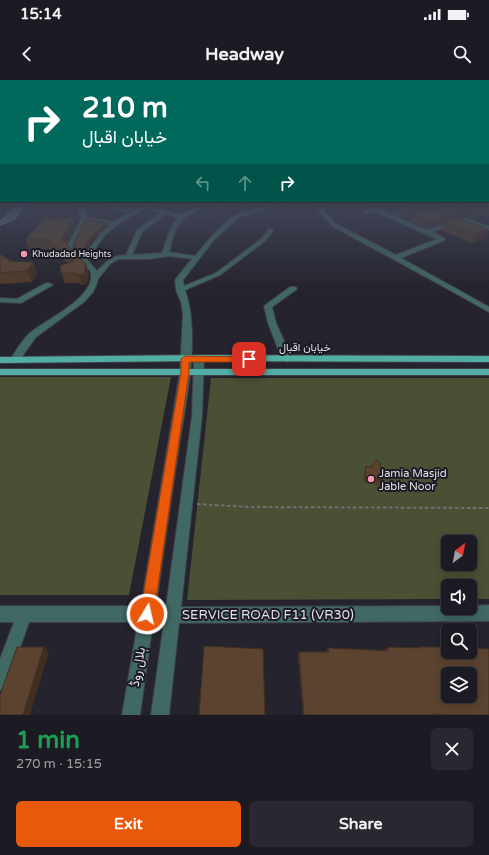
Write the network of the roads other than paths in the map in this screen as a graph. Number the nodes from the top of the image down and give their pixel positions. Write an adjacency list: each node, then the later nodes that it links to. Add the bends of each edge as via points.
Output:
1 (271, 230): 19 (street, via 263,240 218,274)
2 (78, 231): 15 (street, via 69,248)
3 (108, 231): 15 (street)
4 (140, 231): 12 (street)
5 (172, 231): 11 (street)
6 (221, 231): 14 (street)
7 (345, 231): 13 (street)
8 (425, 231): 10 (street)
9 (432, 231): 10 (street)
10 (428, 232): 13 (street, via 442,239)
11 (165, 254): 12 (street, via 148,257); 14 (street)
12 (128, 256): 16 (street, via 112,260)
13 (396, 257): 21 (street)
14 (197, 258): 19 (street, via 180,280)
15 (83, 261): 16 (street, via 93,269)
16 (96, 278): 26 (street, via 79,302 34,334)
17 (49, 285): 20 (street, via 18,301)
18 (293, 289): 24 (street, via 268,306)
19 (180, 290): 23 (street, ہلال روڈ, via 186,304)
20 (0, 300)
21 (489, 310)
22 (199, 358): 23 (main road, خیابان اقبال); 24 (main road, خیابان اقبال); 30 (street)
23 (185, 359): 26 (main road, خیابان اقبال); 29 (street, ہلال روڈ)
24 (287, 359): 27 (main road, خیابان اقبال); 31 (main road)
25 (0, 360): 26 (main road, خیابان اقبال)
26 (15, 360): 28 (main road)
27 (489, 360)
28 (4, 372): 29 (main road)
29 (185, 372): 30 (main road); 36 (street, ہلال روڈ)
30 (199, 372): 31 (main road); 37 (street, via 197,416)
31 (289, 372): 32 (main road)
32 (489, 372)
33 (489, 613): 37 (street, SERVICE ROAD F11 (VR30))
34 (0, 614): 35 (street, SERVICE ROAD F11 (VR30))
35 (24, 614): 36 (street, SERVICE ROAD F11 (VR30)); 38 (street)
36 (147, 614): 37 (street, SERVICE ROAD F11 (VR30)); 39 (street, ہلال روڈ)
37 (173, 615): 40 (street)
38 (0, 682)
39 (131, 715)
40 (160, 715)

